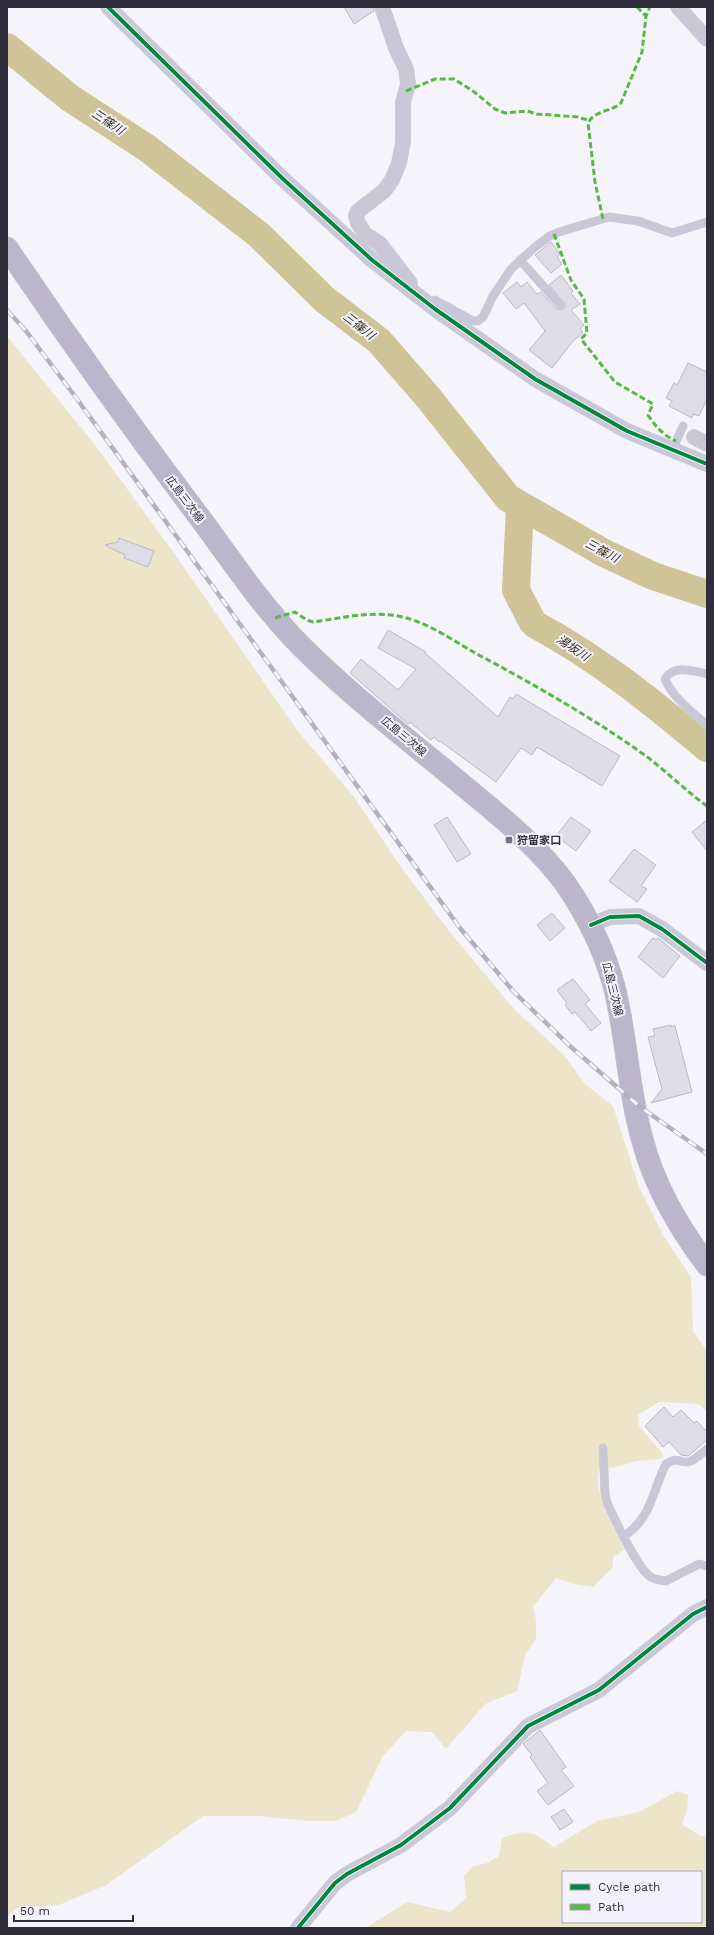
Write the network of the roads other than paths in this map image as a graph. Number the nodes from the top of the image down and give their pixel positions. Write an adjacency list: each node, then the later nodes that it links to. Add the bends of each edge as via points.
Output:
1 (108, 7): 8 (street, via 282,178 372,260)
2 (382, 7): 8 (street, via 406,69 408,84 403,102 403,142 392,180 384,191 356,216 365,234 380,244)
3 (678, 7): 4 (street)
4 (707, 38)
5 (707, 222): 7 (lane, via 672,232 638,221 609,217 550,236)
6 (7, 248): 15 (main road, 広島三次線, via 132,428 279,623 367,706 527,838 564,882)
7 (520, 260): 8 (lane, via 511,269 483,317 478,321 467,319 430,298); 9 (lane)
8 (417, 294): 11 (street, via 535,379 627,431)
9 (560, 305)
10 (683, 426): 11 (lane)
11 (673, 449): 12 (street)
12 (707, 464)
13 (707, 674): 14 (lane, via 683,669 668,673 665,678 680,701)
14 (707, 725)
15 (591, 926): 16 (street, via 610,917 639,916 662,929); 17 (main road, 広島三次線, via 614,986 634,1108 643,1144 670,1211)
16 (707, 963)
17 (707, 1265)
18 (604, 1448): 20 (lane, via 607,1503)
19 (707, 1449): 20 (lane, via 691,1461 678,1460 666,1464 646,1514 637,1528)
20 (624, 1536): 21 (lane, via 636,1560 651,1577 666,1581 700,1564)
21 (707, 1566)
22 (707, 1607): 23 (street, via 693,1614 599,1690 528,1726 450,1808 401,1845 335,1883)
23 (298, 1928)

